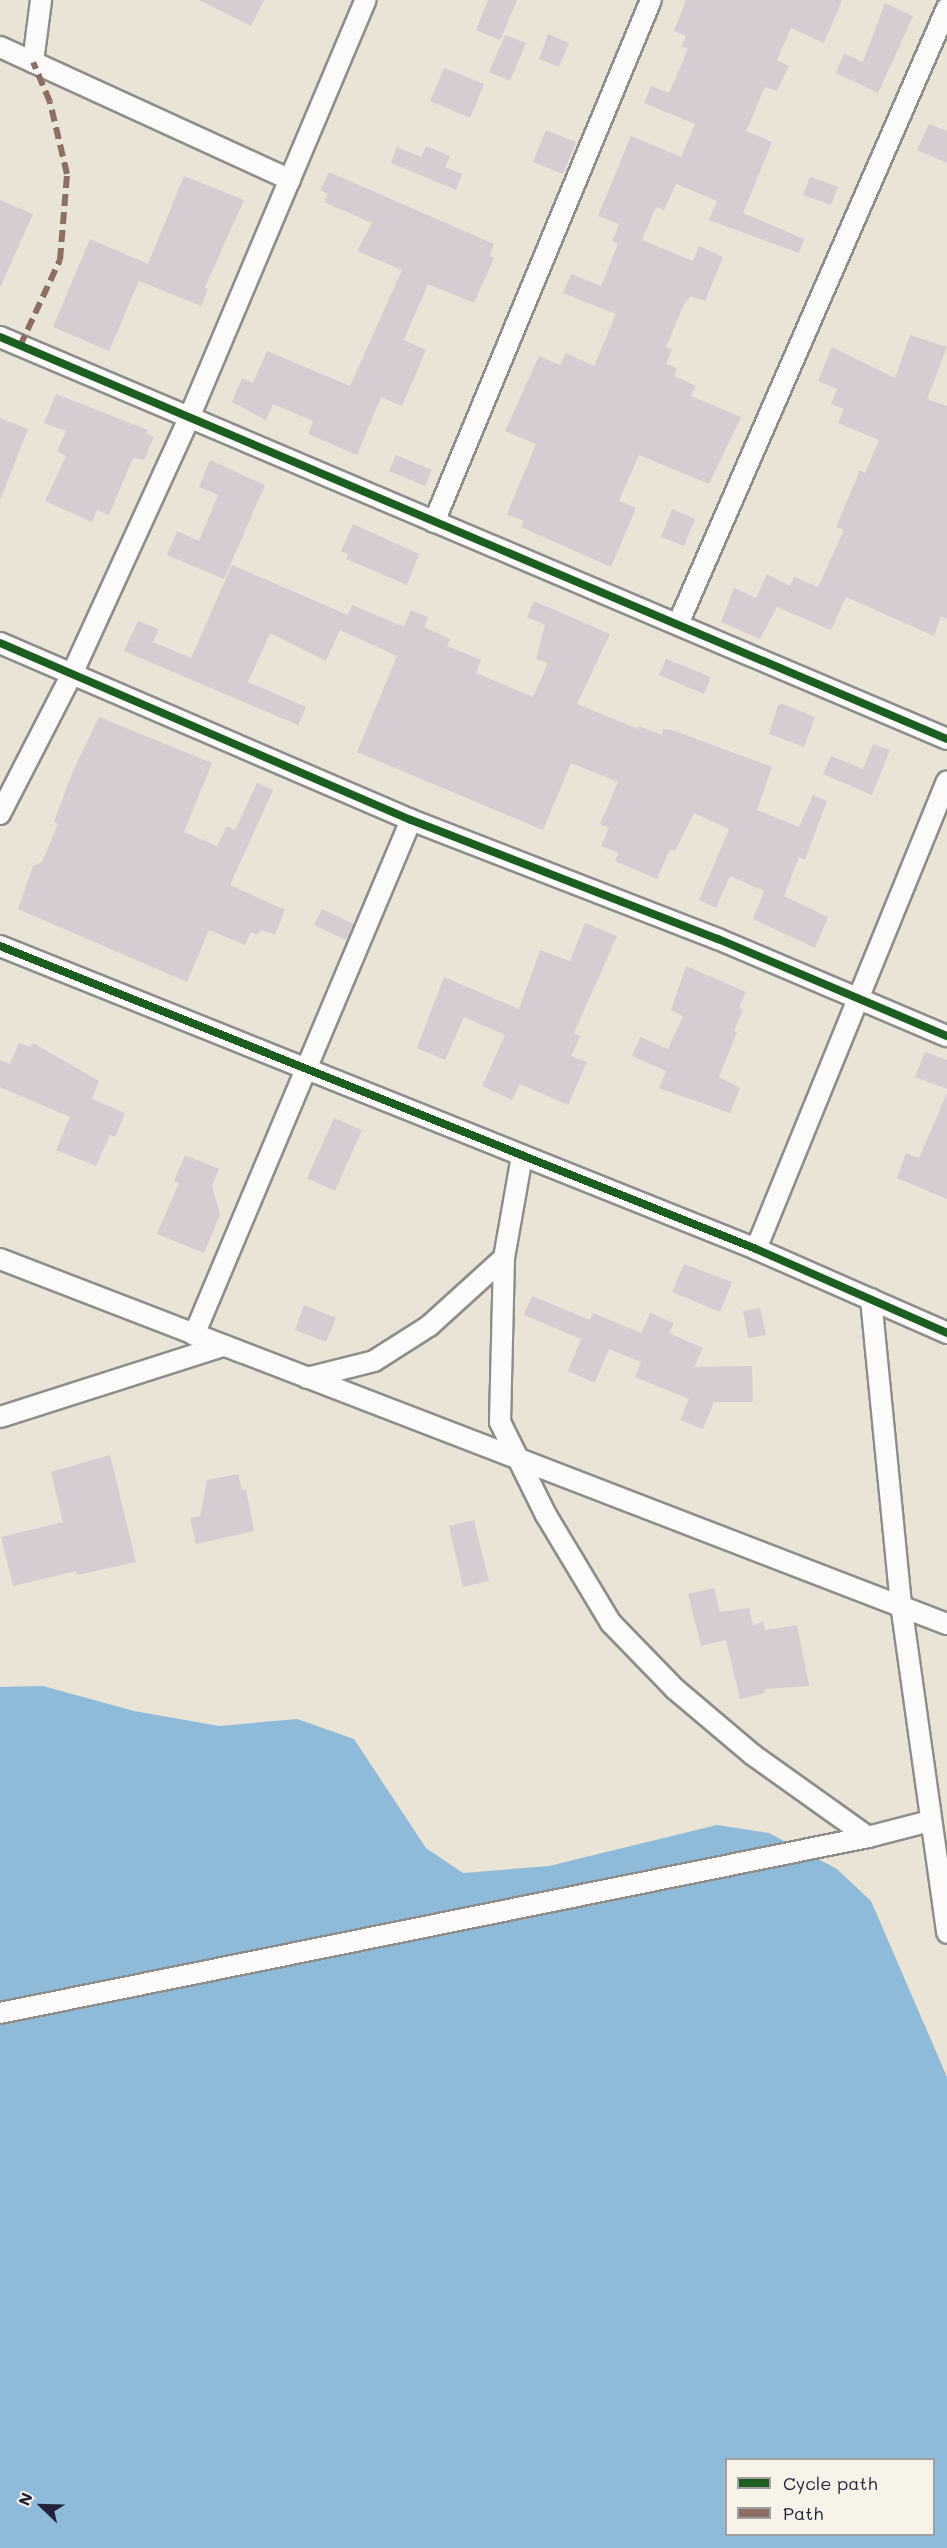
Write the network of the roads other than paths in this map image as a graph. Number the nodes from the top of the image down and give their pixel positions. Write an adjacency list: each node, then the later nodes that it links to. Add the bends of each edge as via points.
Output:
1 (41, 0): 6 (street)
2 (366, 0): 7 (street)
3 (651, 0): 10 (street)
4 (947, 8): 11 (street)
5 (0, 46): 6 (street)
6 (33, 62): 7 (street)
7 (290, 180): 9 (street)
8 (0, 337): 9 (street)
9 (189, 418): 10 (street); 13 (street)
10 (434, 522): 11 (street)
11 (678, 624): 14 (street)
12 (0, 643): 13 (street)
13 (72, 674): 16 (street); 17 (street)
14 (947, 739)
15 (947, 781): 19 (street)
16 (0, 814)
17 (411, 819): 19 (street, via 718,939); 21 (street)
18 (0, 946): 21 (street)
19 (857, 1000): 20 (street); 23 (street)
20 (947, 1036)
21 (305, 1070): 22 (street); 28 (street)
22 (522, 1156): 23 (street); 24 (street)
23 (756, 1249): 26 (street)
24 (504, 1258): 30 (street, via 429,1326 374,1361); 32 (street, via 500,1422)
25 (0, 1259): 28 (street)
26 (871, 1299): 27 (street); 33 (street)
27 (947, 1333)
28 (194, 1335): 29 (street)
29 (222, 1346): 30 (street); 31 (street)
30 (307, 1378): 32 (street)
31 (0, 1417)
32 (518, 1458): 33 (street); 36 (street, via 546,1515 611,1623 675,1689 753,1755)
33 (900, 1604): 34 (street); 35 (street)
34 (947, 1624)
35 (930, 1821): 36 (street); 37 (street)
36 (868, 1837): 38 (street)
37 (947, 1933)
38 (0, 2013)

